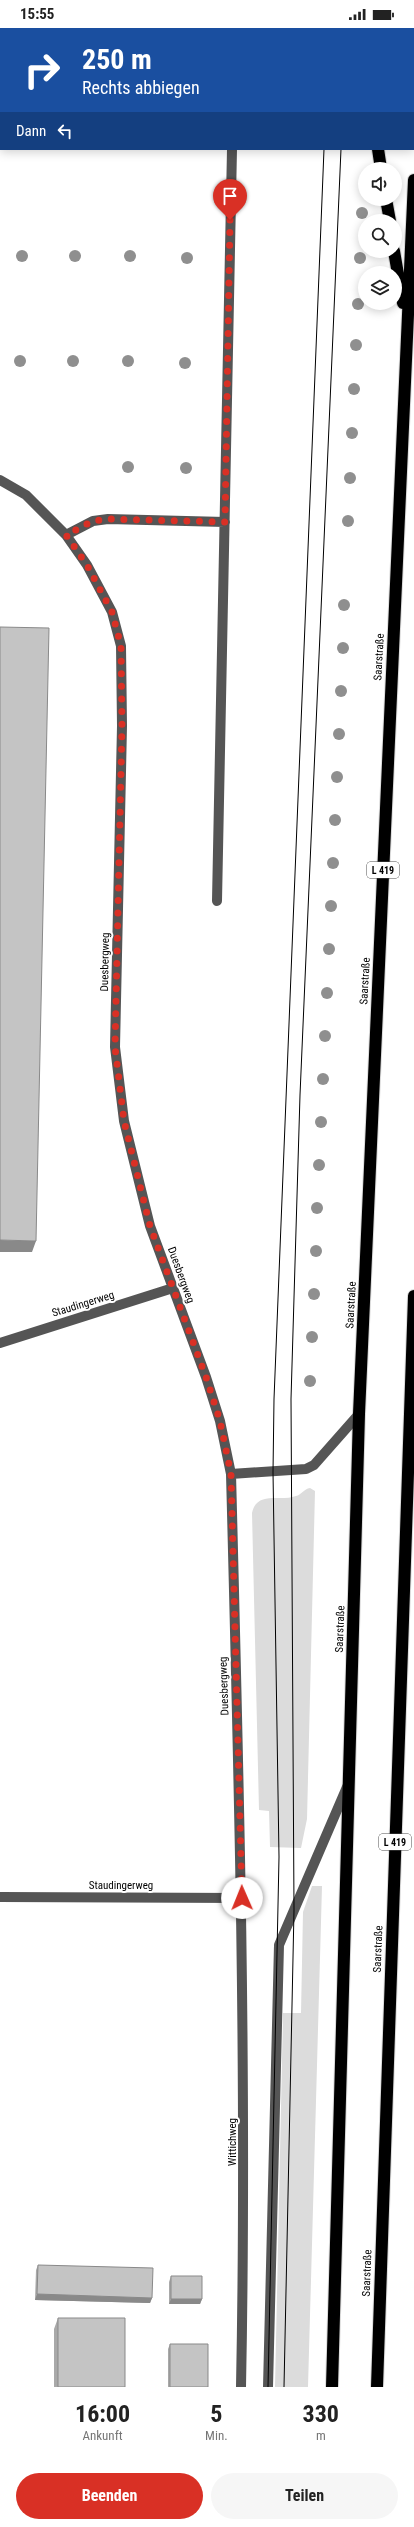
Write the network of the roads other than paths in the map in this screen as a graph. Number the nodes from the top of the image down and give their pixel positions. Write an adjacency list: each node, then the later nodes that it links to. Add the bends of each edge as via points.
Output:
1 (232, 150): 8 (street)
2 (378, 150): 3 (highway)
3 (380, 162)
4 (414, 180): 6 (highway, Saarstraße / L 419)
5 (395, 258): 6 (highway)
6 (407, 326): 14 (highway, Saarstraße / L 419)
7 (0, 480): 9 (street, Duesbergweg, via 26,495)
8 (225, 522): 9 (street, via 108,519 93,521); 10 (street)
9 (66, 535): 11 (street, Duesbergweg, via 87,565 112,612 121,646 122,734 115,1047 126,1129 150,1226)
10 (217, 901)
11 (173, 1288): 13 (street, Staudingerweg); 15 (street, Duesbergweg, via 220,1421)
12 (414, 1296): 22 (highway, Saarstraße / L 419)
13 (0, 1343)
14 (359, 1414): 15 (street, via 314,1465 306,1469); 16 (highway, Saarstraße / L 419)
15 (231, 1474): 18 (street, Duesbergweg)
16 (349, 1783): 20 (street, Saarstraße, via 279,1944); 21 (highway, Saarstraße / L 419)
17 (0, 1897): 18 (street, Staudingerweg)
18 (242, 1898): 19 (street, Wittichweg, via 244,2224)
19 (241, 2387)
20 (268, 2387)
21 (332, 2387)
22 (377, 2387)

